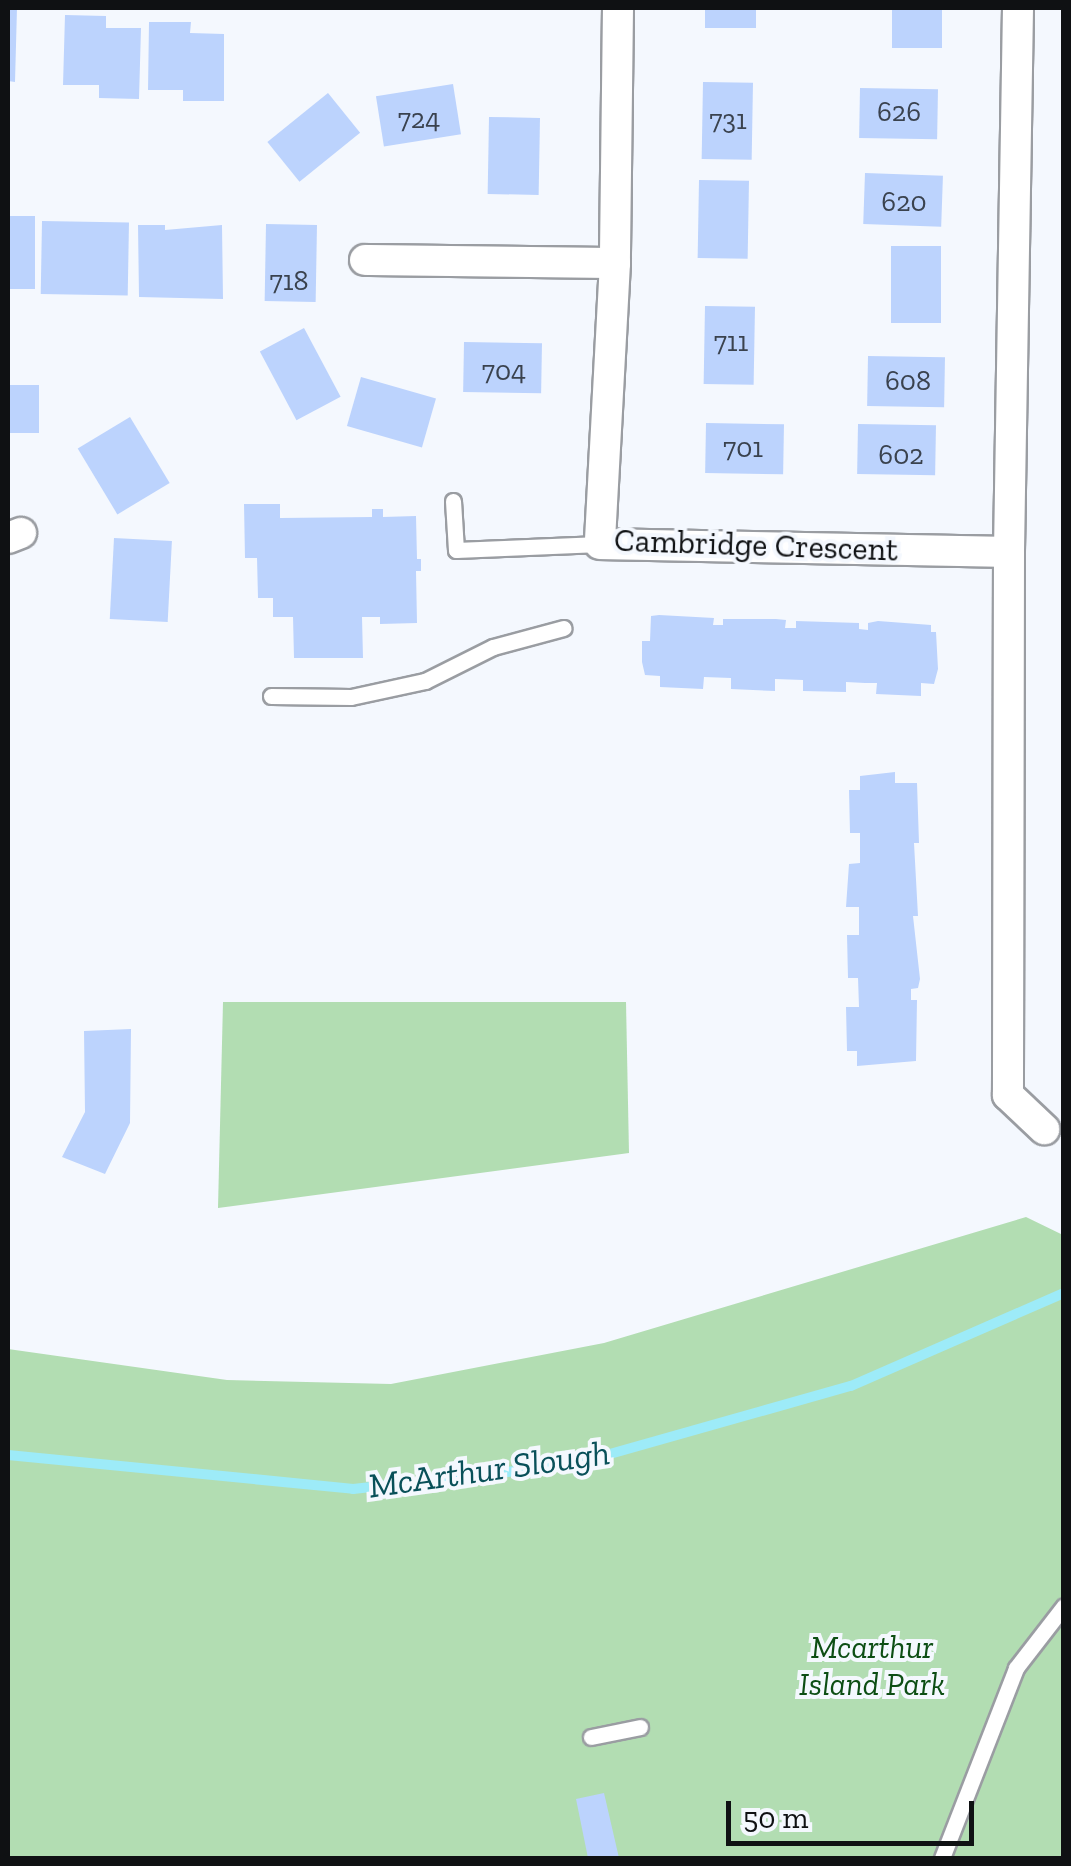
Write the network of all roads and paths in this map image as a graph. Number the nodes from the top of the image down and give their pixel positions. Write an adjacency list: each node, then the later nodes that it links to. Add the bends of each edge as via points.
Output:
1 (618, 8): 4 (street, Cambridge Crescent)
2 (1018, 8): 7 (street)
3 (365, 260): 4 (street)
4 (615, 263): 6 (street, Cambridge Crescent)
5 (453, 502): 6 (lane, via 456,550)
6 (600, 544): 7 (street, Cambridge Crescent)
7 (1009, 552): 10 (street, via 1008,1095)
8 (564, 628): 9 (lane, via 493,647 425,681 351,698)
9 (271, 696)
10 (1044, 1130)
11 (1064, 1606): 14 (lane, via 1016,1668)
12 (640, 1727): 13 (lane)
13 (591, 1737)
14 (942, 1858)

